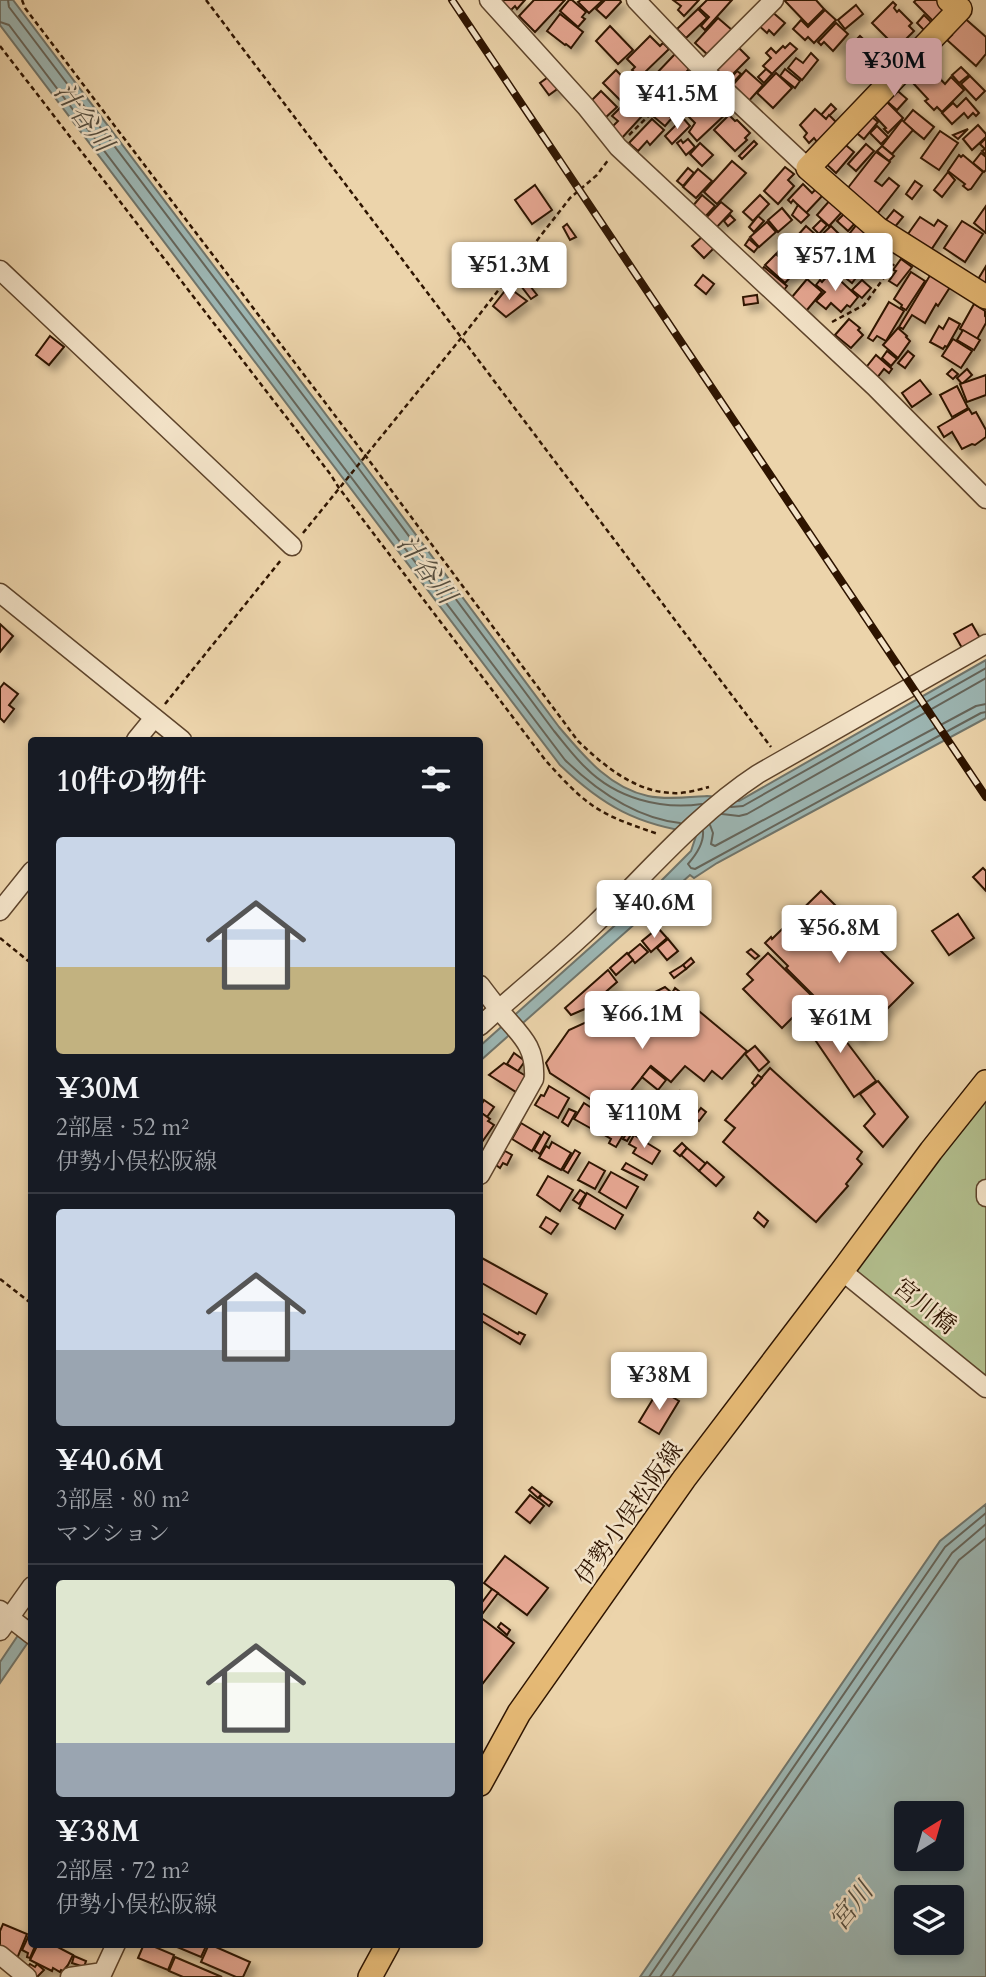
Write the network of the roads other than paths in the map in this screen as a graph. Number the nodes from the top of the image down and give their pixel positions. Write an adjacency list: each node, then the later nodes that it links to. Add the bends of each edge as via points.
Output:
1 (489, 0): 9 (street, via 618,147 875,387)
2 (636, 0): 5 (street)
3 (775, 0): 5 (street)
4 (959, 3): 6 (main road)
5 (699, 67): 6 (street)
6 (808, 168): 8 (main road, via 878,229)
7 (0, 270): 10 (street)
8 (986, 297)
9 (986, 499)
10 (292, 546)
11 (0, 593): 13 (street)
12 (986, 644): 19 (street, via 734,790)
13 (154, 718): 14 (street); 15 (street)
14 (138, 737)
15 (178, 737)
16 (28, 876): 17 (street)
17 (0, 911)
18 (483, 989): 19 (street)
19 (500, 1010): 20 (street); 22 (street, via 523,1036 535,1068 534,1079)
20 (483, 1024)
21 (986, 1082): 25 (main road, 伊勢小俣松阪線)
22 (483, 1170)
23 (986, 1189): 24 (street)
24 (986, 1196)
25 (842, 1271): 26 (street, 宮川橋); 29 (main road, 伊勢小俣松阪線, via 684,1479 519,1713)
26 (986, 1388)
27 (28, 1594): 28 (street)
28 (12, 1624)
29 (483, 1779)
30 (114, 1948): 34 (street, via 103,1972)
31 (386, 1948): 35 (main road)
32 (0, 1955): 33 (street)
33 (27, 1977)
34 (70, 1977)
35 (370, 1977)

